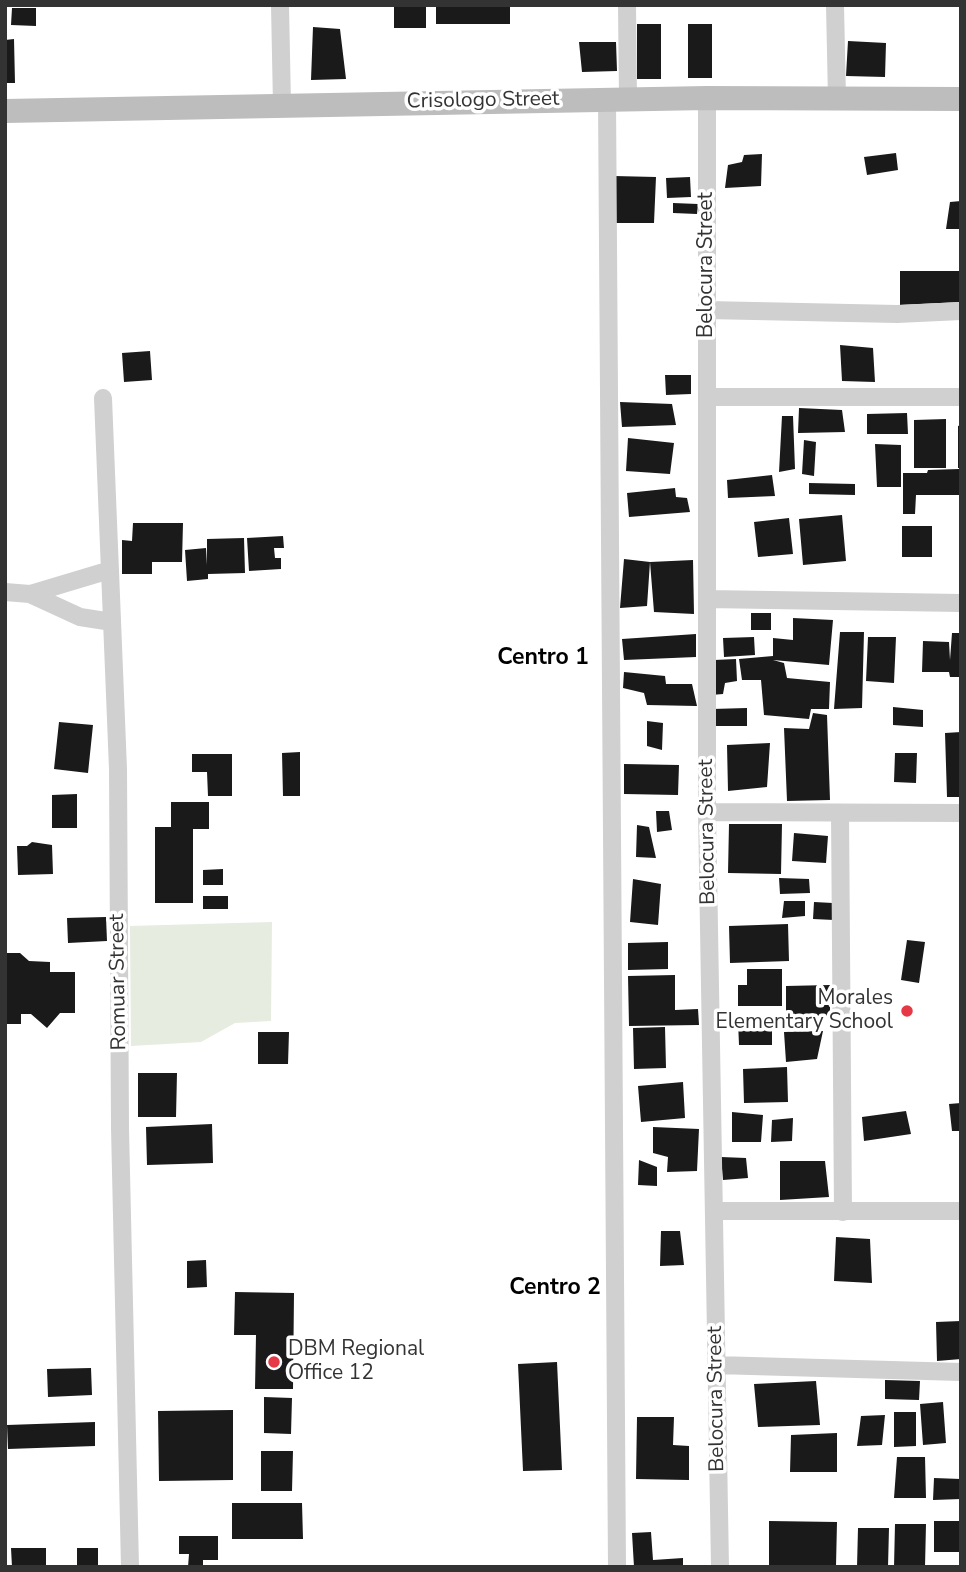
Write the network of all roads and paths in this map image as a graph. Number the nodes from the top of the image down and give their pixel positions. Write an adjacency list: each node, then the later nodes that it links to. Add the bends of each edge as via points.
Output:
1 (280, 5): 8 (street)
2 (627, 5): 5 (street)
3 (835, 5): 6 (street)
4 (707, 98): 5 (street, Crisologo Street); 6 (street, Crisologo Street); 10 (street, Belocura Street)
5 (617, 99): 8 (street, Crisologo Street); 30 (street)
6 (837, 99): 7 (street, Crisologo Street)
7 (961, 99)
8 (282, 105): 9 (street, Crisologo Street)
9 (5, 111)
10 (707, 310): 11 (street); 12 (street, Belocura Street)
11 (961, 312)
12 (707, 397): 13 (street); 18 (street, Belocura Street)
13 (961, 397)
14 (103, 398): 15 (street, Romuar Street)
15 (110, 570): 17 (street); 20 (street, Romuar Street)
16 (5, 592): 17 (street)
17 (30, 594): 20 (street, via 80,617)
18 (707, 599): 19 (street); 21 (street, Belocura Street)
19 (961, 603)
20 (112, 622): 29 (street, Romuar Street)
21 (707, 812): 22 (street); 24 (street, Belocura Street)
22 (840, 813): 23 (street); 26 (street)
23 (961, 813)
24 (714, 1211): 26 (street); 27 (street, Belocura Street)
25 (961, 1211): 26 (street)
26 (843, 1212)
27 (716, 1365): 28 (street); 31 (street, Belocura Street)
28 (961, 1372)
29 (130, 1567)
30 (617, 1567)
31 (720, 1567)

